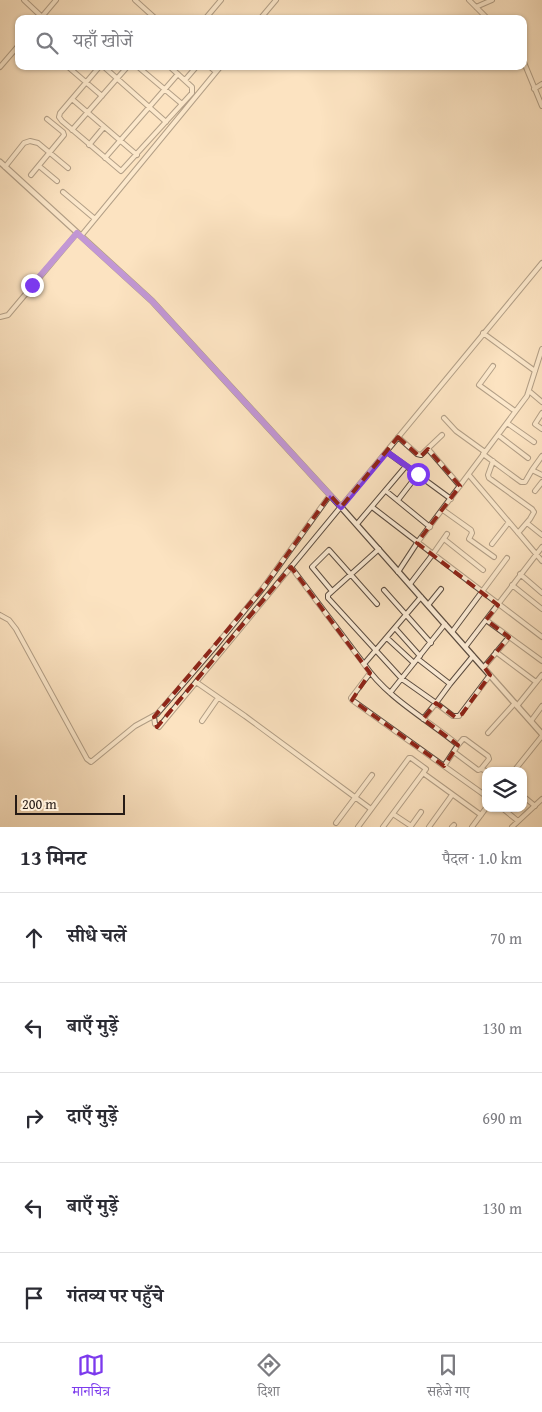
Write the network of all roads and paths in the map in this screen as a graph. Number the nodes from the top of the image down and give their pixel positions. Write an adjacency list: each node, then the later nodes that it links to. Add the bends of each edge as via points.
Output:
1 (24, 0): 9 (street)
2 (56, 0): 10 (street)
3 (135, 0): 11 (street)
4 (221, 0): 12 (street)
5 (276, 0): 13 (street)
6 (468, 0): 8 (street)
7 (492, 0): 8 (street)
8 (476, 7): 14 (street)
9 (38, 15)
10 (44, 15)
11 (152, 15)
12 (208, 15)
13 (263, 15)
14 (484, 15)
15 (15, 49): 16 (street)
16 (0, 66)
17 (72, 70): 30 (street)
18 (98, 70): 30 (street)
19 (107, 70): 28 (street)
20 (125, 70): 28 (street)
21 (142, 70): 33 (street)
22 (174, 70): 27 (street)
23 (194, 70): 29 (street)
24 (214, 70): 26 (street)
25 (527, 70): 32 (street)
26 (216, 72): 56 (street)
27 (178, 74): 29 (street); 33 (street)
28 (117, 79): 34 (street); 38 (street)
29 (185, 80): 36 (street, via 192,91)
30 (86, 82): 34 (street); 35 (street)
31 (542, 84): 32 (street)
32 (534, 89): 37 (street)
33 (164, 90): 36 (street); 38 (street)
34 (102, 96): 39 (street)
35 (72, 99): 39 (street); 43 (street, via 59,117)
36 (182, 104): 41 (street)
37 (542, 106)
38 (150, 107): 41 (street); 44 (street)
39 (88, 112): 42 (street); 43 (street)
40 (47, 119): 46 (street, via 64,134)
41 (166, 122): 47 (street)
42 (104, 127): 44 (street); 45 (street)
43 (72, 130): 45 (street)
44 (120, 141): 47 (street); 48 (street)
45 (89, 145): 48 (street)
46 (50, 153): 50 (street); 51 (street, via 35,142 27,142); 52 (street)
47 (137, 156): 48 (street, via 121,171)
48 (105, 158)
49 (0, 162): 51 (street)
50 (39, 166): 53 (street); 54 (street)
51 (5, 167): 57 (street)
52 (68, 168)
53 (31, 175)
54 (57, 181)
55 (64, 192): 56 (street)
56 (96, 219): 57 (street)
57 (79, 234): 59 (street, via 8,315); 90 (street, via 152,301)
58 (542, 262): 60 (street)
59 (0, 316)
60 (483, 333): 63 (street); 73 (street)
61 (542, 349): 63 (street)
62 (493, 366): 66 (street, via 479,385)
63 (536, 371): 64 (street)
64 (529, 391): 65 (street); 66 (street)
65 (542, 402)
66 (516, 411): 69 (street)
67 (542, 413): 70 (street, via 535,424)
68 (444, 418): 77 (street)
69 (507, 422): 72 (street); 74 (street)
70 (542, 429)
71 (442, 435): 75 (street)
72 (498, 435): 77 (street); 79 (street)
73 (398, 437): 75 (street, via 419,455); 76 (street)
74 (534, 442)
75 (428, 449): 87 (street)
76 (387, 452): 81 (street); 93 (street)
77 (484, 453): 80 (street); 84 (street)
78 (542, 456): 82 (street)
79 (528, 458)
80 (492, 461): 82 (street, via 522,483); 97 (street, via 489,478 533,510 534,514)
81 (406, 466): 83 (street); 88 (street)
82 (532, 470): 85 (street)
83 (418, 474): 91 (street); 92 (street)
84 (469, 475): 87 (street); 96 (street)
85 (542, 476)
86 (542, 482): 89 (street)
87 (460, 486): 91 (street)
88 (386, 491): 92 (street); 94 (street)
89 (535, 492)
90 (330, 495): 93 (street); 161 (street, via 251,603)
91 (451, 499): 95 (street)
92 (398, 500): 99 (street)
93 (341, 507): 98 (street); 113 (street)
94 (372, 507): 98 (street); 104 (street)
95 (443, 510): 99 (street); 110 (street, via 471,530 469,539)
96 (508, 522): 100 (street); 105 (street)
97 (527, 523): 100 (street); 102 (street)
98 (357, 524): 107 (street)
99 (430, 526): 104 (street)
100 (518, 533): 109 (street)
101 (447, 534): 103 (street)
102 (542, 535)
103 (444, 539): 108 (street); 114 (street)
104 (417, 543): 108 (street); 115 (street)
105 (492, 544)
106 (542, 547): 109 (street)
107 (379, 549): 115 (street); 116 (street)
108 (433, 554): 118 (street); 123 (street)
109 (539, 554): 112 (street); 117 (street)
110 (494, 557)
111 (507, 558): 123 (street)
112 (542, 561)
113 (291, 567): 147 (street); 153 (street)
114 (483, 570)
115 (398, 572): 118 (street)
116 (351, 574): 122 (street); 122 (street, via 330,551 312,565); 126 (street)
117 (520, 574): 119 (street); 124 (street)
118 (410, 584): 125 (street)
119 (512, 585): 127 (street); 129 (street)
120 (441, 589): 128 (street)
121 (384, 590): 130 (street)
122 (332, 591): 141 (street, via 328,598)
123 (482, 592): 127 (street); 135 (street)
124 (542, 593)
125 (421, 597): 128 (street); 130 (street)
126 (378, 604)
127 (498, 604): 132 (street); 137 (street)
128 (428, 605): 133 (street)
129 (542, 609)
130 (407, 614): 134 (street); 139 (street)
131 (0, 615): 161 (street, via 16,629 90,761 145,719)
132 (486, 620): 136 (street); 140 (street)
133 (445, 624): 135 (street); 139 (street)
134 (395, 628): 138 (street); 144 (street)
135 (452, 632): 140 (street)
136 (509, 637): 142 (street); 145 (street)
137 (542, 637)
138 (388, 638): 141 (street); 146 (street)
139 (431, 643): 144 (street)
140 (466, 646): 143 (street)
141 (376, 651): 147 (street); 152 (street)
142 (496, 652): 148 (street); 154 (street)
143 (473, 656): 148 (street); 155 (street)
144 (419, 657): 146 (street); 155 (street)
145 (542, 661)
146 (414, 663): 152 (street)
147 (364, 664): 149 (street)
148 (484, 667): 150 (street)
149 (370, 673): 156 (street); 169 (street, via 352,700)
150 (490, 675): 158 (street, via 459,716 453,716); 159 (street)
151 (542, 675): 154 (street)
152 (402, 678): 156 (street); 158 (street)
153 (196, 682): 157 (street); 161 (street, via 159,728)
154 (536, 682): 159 (street)
155 (450, 684): 158 (street)
156 (390, 693): 162 (street)
157 (218, 698): 163 (street); 177 (street)
158 (436, 703): 162 (street)
159 (516, 704): 164 (street); 165 (street)
160 (542, 706): 164 (street)
161 (154, 717)
162 (424, 719): 167 (street)
163 (202, 721)
164 (531, 721): 166 (street)
165 (488, 733)
166 (542, 735): 171 (street)
167 (458, 746): 168 (street); 170 (street, via 463,739 488,756)
168 (454, 752): 169 (street); 172 (street)
169 (444, 766): 175 (street)
170 (485, 767)
171 (517, 767)
172 (482, 770)
173 (423, 773): 176 (street); 181 (street, via 425,767 410,758); 185 (street)
174 (372, 775): 177 (street)
175 (482, 793)
176 (452, 795): 186 (street); 192 (street)
177 (355, 798): 181 (street); 188 (street)
178 (527, 799): 180 (street)
179 (542, 800): 180 (street)
180 (535, 806): 187 (street)
181 (371, 809): 189 (street)
182 (421, 812): 191 (street)
183 (483, 812): 186 (street)
184 (507, 812): 187 (street)
185 (393, 814): 190 (street); 191 (street)
186 (481, 815): 193 (street)
187 (518, 821): 194 (street)
188 (336, 823)
189 (358, 827)
190 (383, 827)
191 (411, 827)
192 (429, 827)
193 (472, 827)
194 (512, 827)

